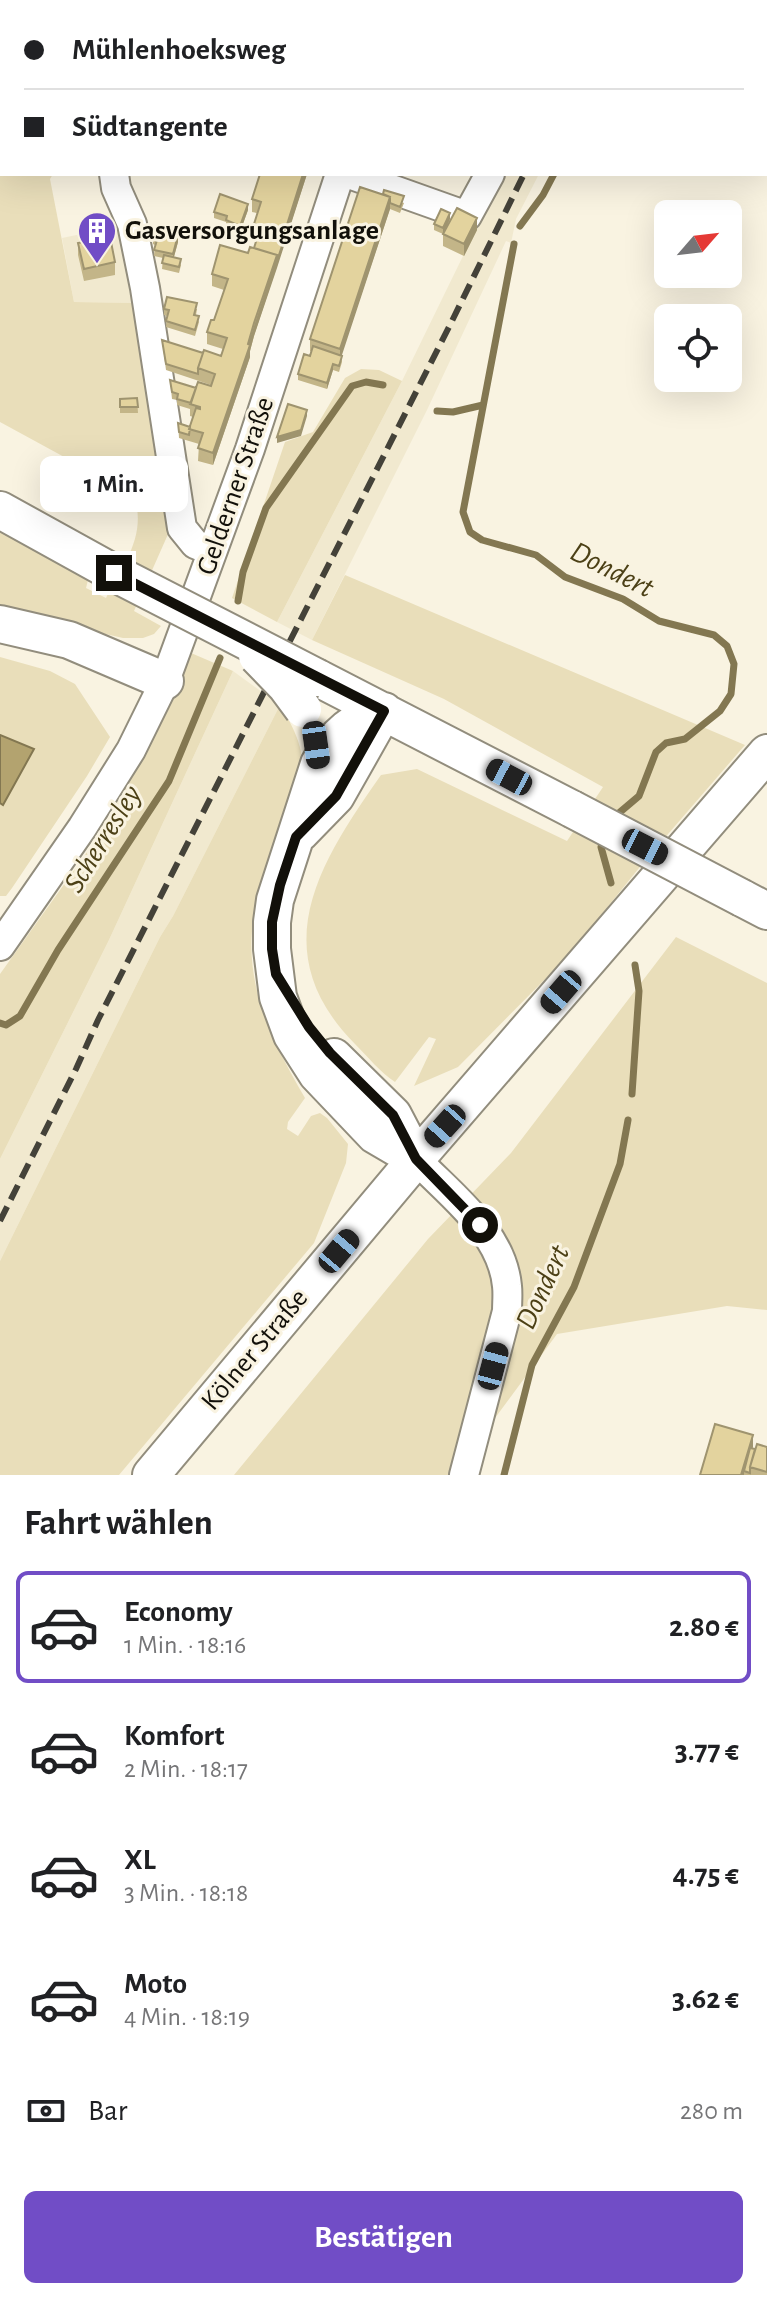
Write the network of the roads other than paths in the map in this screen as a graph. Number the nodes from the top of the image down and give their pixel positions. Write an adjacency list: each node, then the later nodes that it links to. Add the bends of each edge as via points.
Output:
1 (114, 176): 6 (street, via 132,224 145,288 182,528 195,544)
2 (339, 176): 6 (street, Gelderner Straße)
3 (355, 176): 4 (street, via 467,216)
4 (489, 176)
5 (0, 510): 9 (main road, bridge, via 236,636 267,665)
6 (212, 551): 8 (street, Gelderner Straße)
7 (0, 624): 8 (main road, via 69,640)
8 (165, 681): 15 (street, Gelderner Straße, via 131,750 82,828)
9 (310, 693): 10 (main road); 12 (main road)
10 (384, 711): 12 (main road, via 347,728); 13 (main road, via 336,796); 14 (main road, bridge)
11 (767, 753): 16 (main road, Kölner Straße)
12 (319, 764): 13 (main road)
13 (296, 837): 16 (main road, via 272,922 284,1017 317,1074 375,1135)
14 (755, 905)
15 (3, 933)
16 (416, 1159): 17 (main road, Kölner Straße); 18 (street, via 480,1225 507,1283 507,1311)
17 (151, 1475)
18 (464, 1475)

